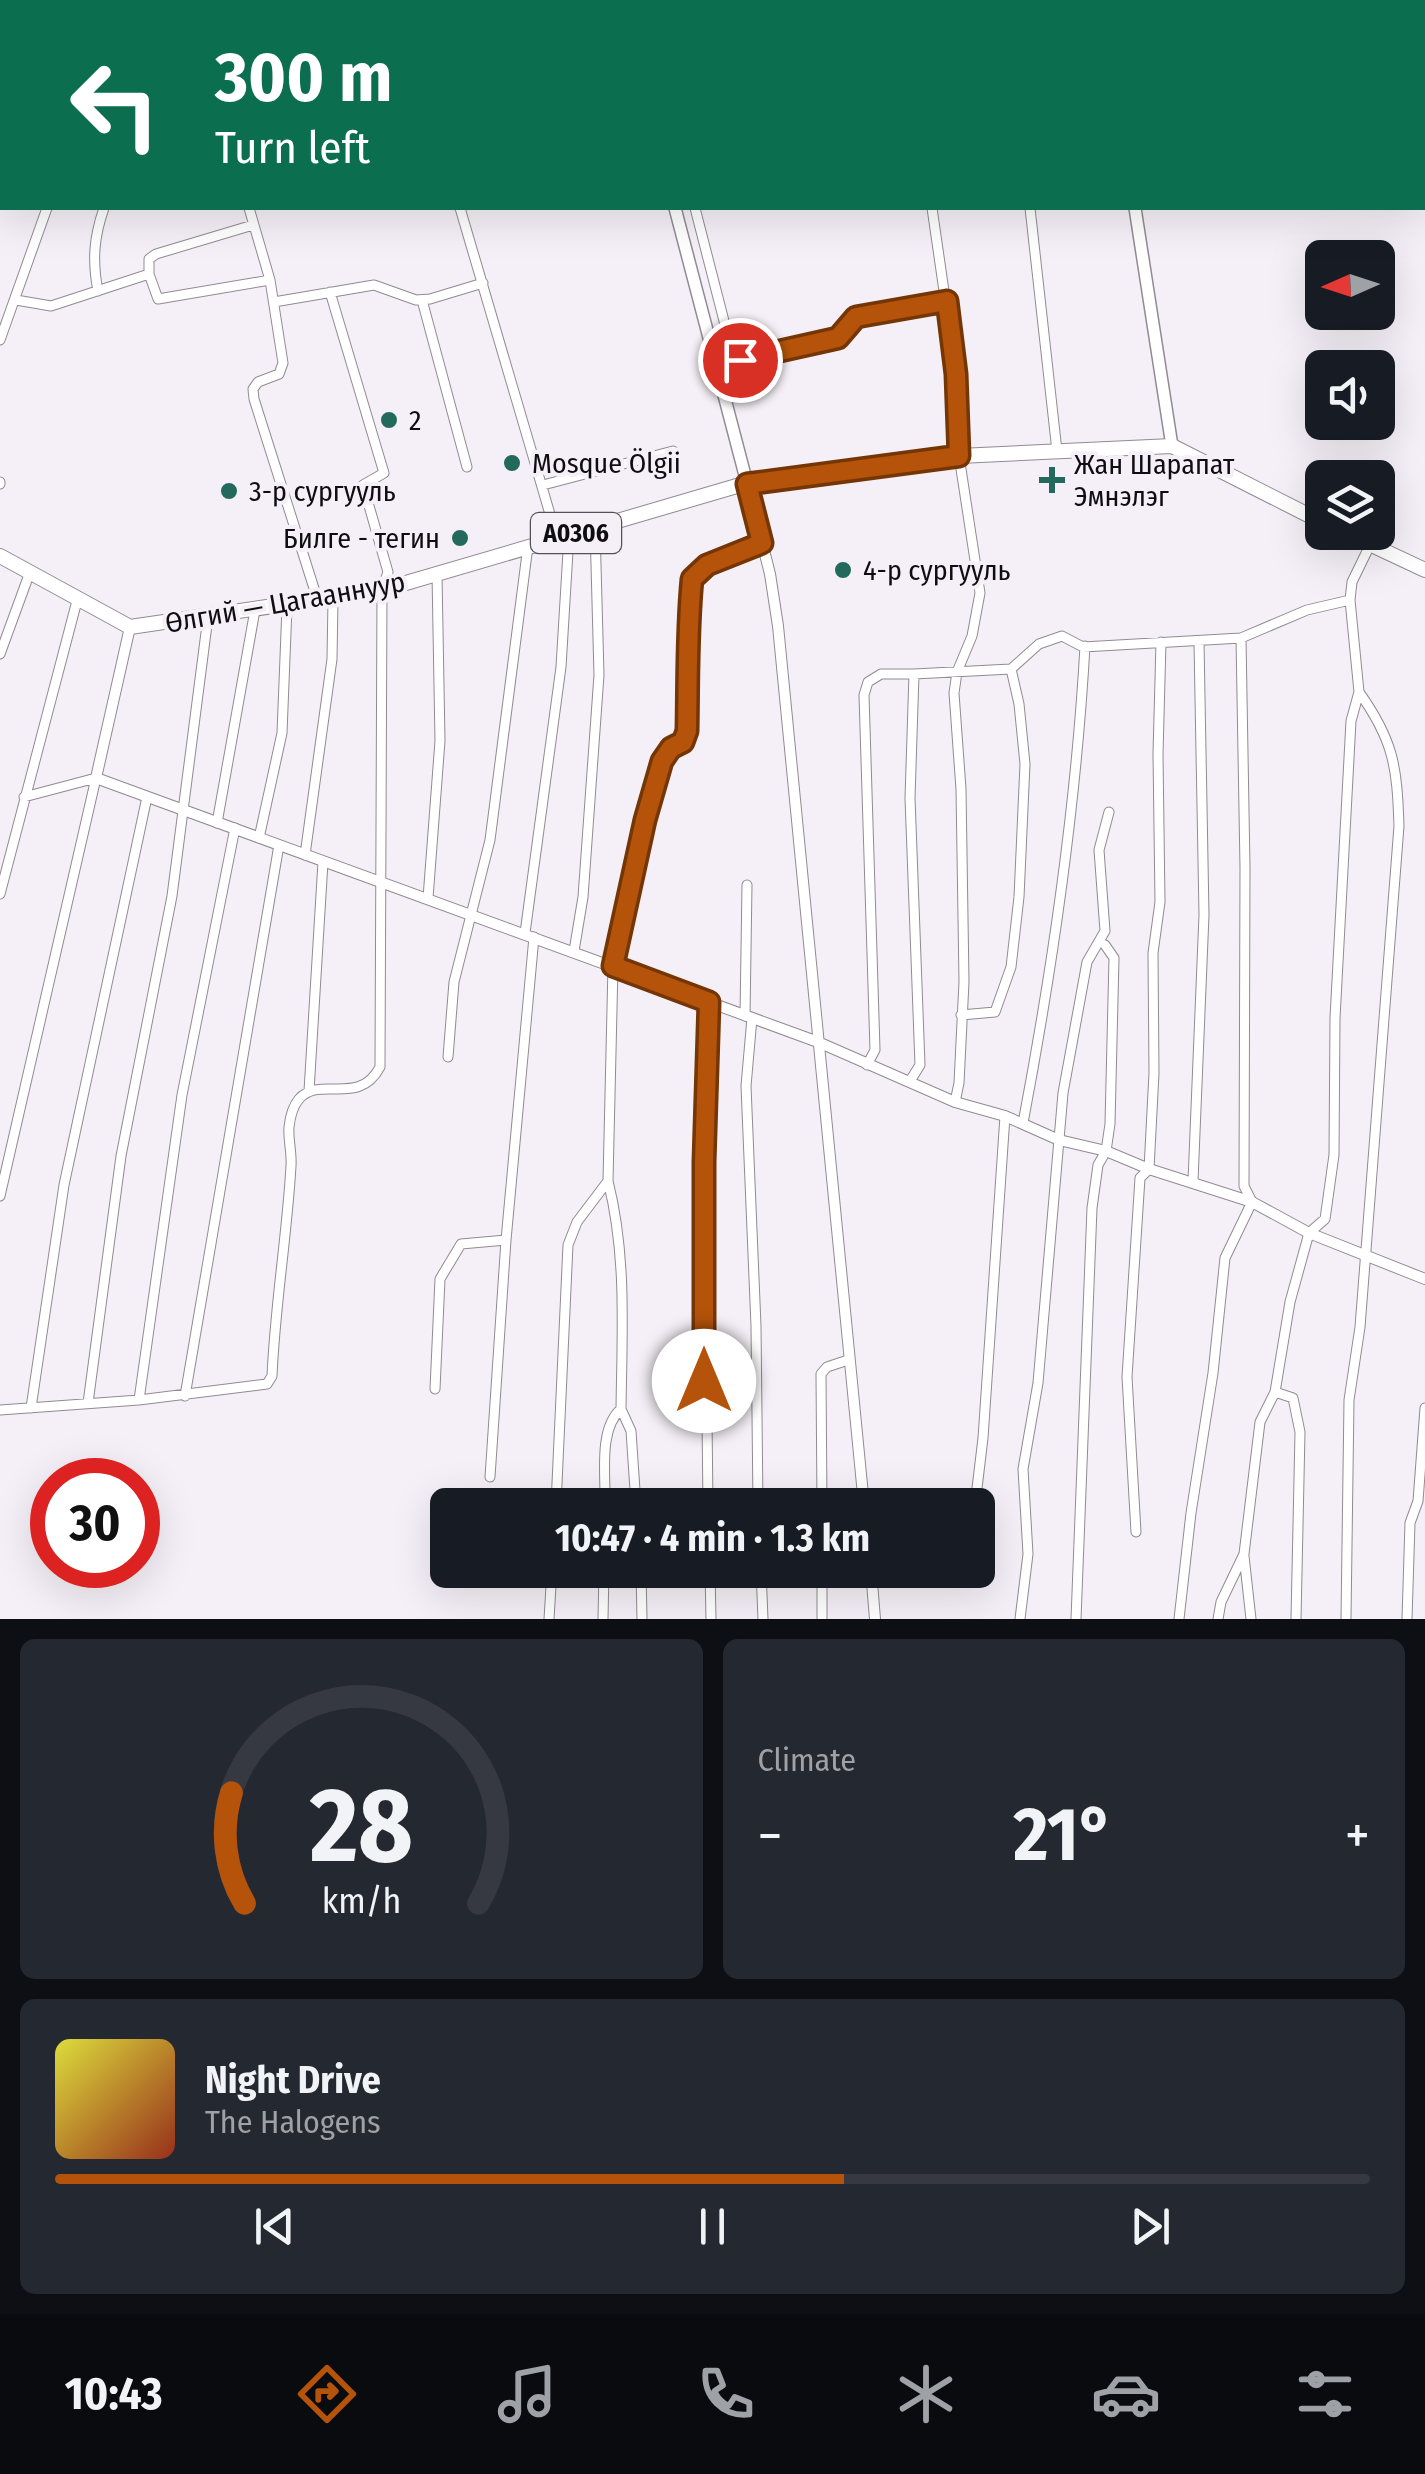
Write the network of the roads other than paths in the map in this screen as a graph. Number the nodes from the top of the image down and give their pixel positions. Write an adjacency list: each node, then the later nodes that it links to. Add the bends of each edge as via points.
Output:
1 (46, 210): 16 (street)
2 (103, 210): 14 (street, via 92,260)
3 (250, 210): 10 (street)
4 (461, 210): 13 (street)
5 (676, 210): 26 (main road)
6 (696, 210): 18 (street, via 733,356 740,360 838,338 856,317)
7 (932, 210): 18 (street)
8 (1030, 210): 23 (street)
9 (1136, 210): 21 (main road)
10 (254, 225): 11 (street, via 156,254); 12 (street)
11 (149, 274): 12 (street, via 158,298); 14 (street)
12 (270, 280): 19 (street)
13 (483, 283): 17 (street); 27 (street)
14 (98, 290): 16 (street, via 51,306)
15 (330, 292): 17 (street, via 374,285); 19 (street); 39 (street, via 384,473 363,485 388,572)
16 (16, 300): 20 (street)
17 (422, 300): 25 (street)
18 (947, 301): 24 (street)
19 (274, 302): 42 (street, via 283,363 279,374 258,382 254,399)
20 (0, 340)
21 (1172, 446): 23 (highway, Өлгий — Цагааннуур / A0306); 28 (highway)
22 (673, 451): 27 (street)
23 (1056, 451): 24 (highway, Өлгий — Цагааннуур / A0306)
24 (959, 456): 26 (highway, Өлгий — Цагааннуур / A0306); 53 (street, via 980,593)
25 (468, 467)
26 (747, 484): 29 (highway, Өлгий — Цагааннуур / A0306); 31 (street)
27 (543, 486): 30 (street)
28 (1305, 513)
29 (595, 528): 30 (highway, Өлгий — Цагааннуур / A0306); 74 (street, via 599,676)
30 (563, 536): 32 (highway, Өлгий — Цагааннуур / A0306); 72 (street, via 560,667)
31 (762, 543): 75 (street, via 707,565 692,579 687,731 662,761); 79 (street, via 778,626)
32 (528, 546): 38 (highway, Өлгий — Цагааннуур / A0306); 71 (street, via 490,840)
33 (1368, 550): 41 (street)
34 (1381, 550): 36 (highway)
35 (0, 556): 37 (highway, Өлгий — Цагааннуур)
36 (1425, 570)
37 (30, 572): 40 (highway, Өлгий — Цагааннуур); 51 (street)
38 (437, 574): 39 (highway, Өлгий — Цагааннуур / A0306); 70 (street, via 440,741)
39 (382, 590): 42 (highway, Өлгий — Цагааннуур / A0306); 67 (street)
40 (78, 597): 46 (highway, Өлгий — Цагааннуур); 57 (street)
41 (1350, 600): 47 (street); 55 (street)
42 (325, 601): 43 (highway, Өлгий — Цагааннуур / A0306); 65 (street, via 332,658)
43 (287, 607): 44 (highway, Өлгий — Цагааннуур / A0306); 63 (street, via 282,733)
44 (254, 610): 45 (highway, Өлгий — Цагааннуур / A0306); 61 (street)
45 (208, 617): 46 (highway, Өлгий — Цагааннуур / A0306); 59 (street)
46 (130, 628): 56 (street)
47 (1240, 638): 49 (street); 93 (street, via 1244,1186)
48 (1162, 642): 49 (street); 50 (street); 89 (street)
49 (1199, 642): 91 (street, via 1204,915)
50 (1085, 646): 52 (street, via 1062,636 1038,644); 86 (street, via 1073,810)
51 (0, 654)
52 (1011, 668): 53 (street); 77 (street, via 1025,764 1011,967 995,1012)
53 (957, 672): 54 (street); 77 (street)
54 (914, 674): 81 (street, via 881,674 864,694 876,1050); 82 (street, via 910,798 920,1065)
55 (1359, 692): 94 (street, via 1351,721 1334,1018 1334,1155 1325,1219); 96 (street, via 1384,728 1398,782 1399,826)
56 (96, 778): 57 (street); 58 (street); 92 (street)
57 (24, 797): 69 (street)
58 (147, 797): 59 (street); 104 (street, via 64,1185)
59 (184, 810): 61 (street); 103 (street, via 121,1156)
60 (1109, 812): 87 (street, via 1100,850 1105,931 1087,962)
61 (217, 823): 62 (street)
62 (235, 828): 63 (street); 102 (street, via 182,1096)
63 (259, 838): 64 (street)
64 (280, 846): 65 (street); 101 (street)
65 (305, 856): 66 (street)
66 (323, 862): 67 (street); 83 (street)
67 (381, 884): 70 (street); 83 (street, via 380,1067 361,1087)
68 (747, 885): 78 (street)
69 (0, 894)
70 (428, 898): 71 (street)
71 (470, 913): 72 (street); 80 (street, via 454,982)
72 (530, 935): 74 (street); 95 (street)
73 (1105, 945): 88 (street, via 1114,958)
74 (574, 951): 75 (street)
75 (613, 966): 76 (street); 90 (street)
76 (709, 1002): 78 (street); 112 (street)
77 (961, 1016): 84 (street)
78 (748, 1017): 79 (street); 113 (street)
79 (818, 1042): 81 (street); 98 (street)
80 (448, 1057)
81 (867, 1065): 82 (street)
82 (910, 1081): 84 (street)
83 (309, 1091): 101 (street, via 298,1100 289,1128 292,1162 272,1376 267,1384)
84 (955, 1102): 85 (street)
85 (1006, 1116): 86 (street); 116 (street)
86 (1023, 1123): 87 (street)
87 (1060, 1140): 88 (street); 133 (street, via 1038,1384 1023,1469 1028,1554)
88 (1106, 1152): 89 (street); 134 (street, via 1092,1208)
89 (1148, 1169): 91 (street); 117 (street, via 1140,1178 1127,1377)
90 (608, 1181): 105 (street, via 622,1263); 109 (street, via 568,1245)
91 (1192, 1181): 93 (street)
92 (0, 1196)
93 (1252, 1202): 94 (street); 135 (street, via 1225,1258)
94 (1309, 1232): 96 (street); 100 (street)
95 (506, 1240): 99 (street, via 460,1244 440,1279); 108 (street)
96 (1364, 1256): 97 (street); 139 (street, via 1350,1400)
97 (1425, 1279)
98 (848, 1360): 114 (street, via 821,1374); 115 (street)
99 (435, 1388)
100 (1275, 1392): 118 (street, via 1260,1422); 138 (street, via 1293,1398 1300,1432)
101 (184, 1396): 102 (street)
102 (138, 1400): 103 (street)
103 (88, 1404): 104 (street)
104 (30, 1408): 107 (street)
105 (620, 1408): 110 (street, via 607,1432); 111 (street, via 631,1431)
106 (1425, 1408): 140 (street, via 1418,1501 1410,1523)
107 (0, 1410)
108 (490, 1477)
109 (557, 1488)
110 (605, 1488)
111 (635, 1488)
112 (708, 1488)
113 (758, 1488)
114 (822, 1488)
115 (862, 1488)
116 (977, 1488)
117 (1136, 1532)
118 (1244, 1554): 136 (street); 137 (street)
119 (551, 1588): 126 (street)
120 (603, 1588): 127 (street)
121 (641, 1588): 128 (street)
122 (711, 1588): 129 (street)
123 (762, 1588): 130 (street)
124 (822, 1588): 131 (street)
125 (872, 1588): 132 (street)
126 (549, 1619)
127 (602, 1619)
128 (642, 1619)
129 (712, 1619)
130 (764, 1619)
131 (822, 1619)
132 (876, 1619)
133 (1020, 1619)
134 (1076, 1619)
135 (1180, 1619)
136 (1218, 1619)
137 (1252, 1619)
138 (1296, 1619)
139 (1346, 1619)
140 (1407, 1619)

